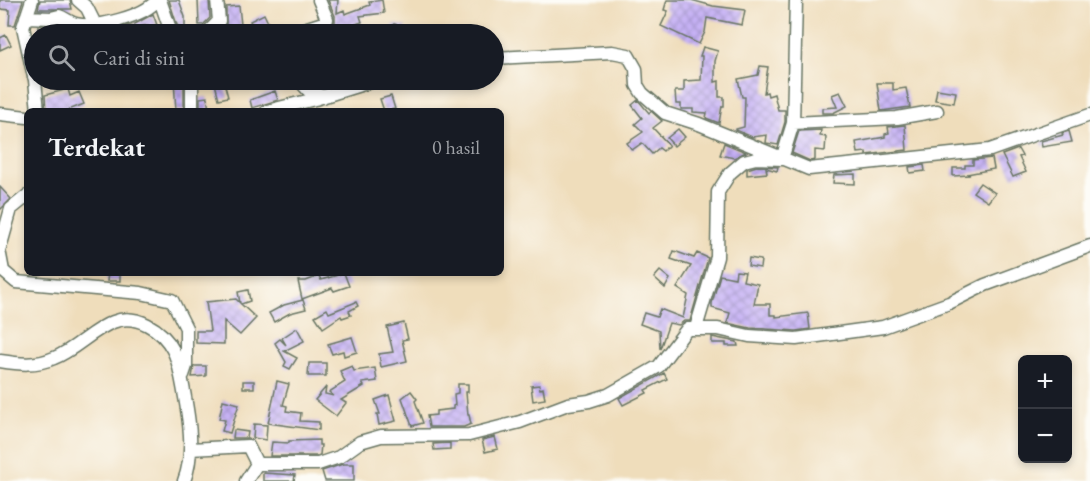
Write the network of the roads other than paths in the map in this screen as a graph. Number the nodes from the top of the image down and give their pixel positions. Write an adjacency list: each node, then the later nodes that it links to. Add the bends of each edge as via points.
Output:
1 (32, 0): 7 (street)
2 (78, 0): 8 (street)
3 (158, 0): 8 (street, via 146,9); 9 (street)
4 (217, 0): 10 (street)
5 (319, 0): 11 (street, via 327,19)
6 (795, 0): 26 (street)
7 (26, 17): 8 (street, via 59,16 76,24); 12 (street)
8 (95, 24)
9 (168, 24)
10 (216, 24)
11 (320, 24)
12 (24, 32)
13 (504, 57): 27 (street, via 612,52 627,55 636,69 642,93 665,113)
14 (36, 90): 19 (street)
15 (192, 90): 20 (street)
16 (308, 90): 18 (street)
17 (345, 90): 18 (street)
18 (323, 97): 21 (street)
19 (38, 108)
20 (192, 108)
21 (279, 108)
22 (937, 111): 26 (street, via 897,118)
23 (0, 114): 25 (street)
24 (1090, 115): 27 (street, via 990,150 809,169)
25 (24, 117)
26 (793, 123): 27 (street)
27 (782, 159): 32 (street, via 744,161 730,173 718,192 717,257)
28 (24, 198): 30 (street, via 11,209)
29 (1090, 246): 32 (street, via 884,327 796,339)
30 (0, 248)
31 (0, 255): 34 (street, via 3,271 16,282 141,293 172,300 186,328)
32 (696, 328): 36 (street, via 687,329 659,366 608,395 589,401 469,435 381,436 360,442 339,457 318,464)
33 (0, 361): 34 (street, via 30,364 56,358 111,322 127,318 159,331 173,348)
34 (182, 379): 35 (street)
35 (190, 449): 36 (street, via 248,446); 37 (street)
36 (257, 464): 38 (street)
37 (184, 481)
38 (246, 481)

